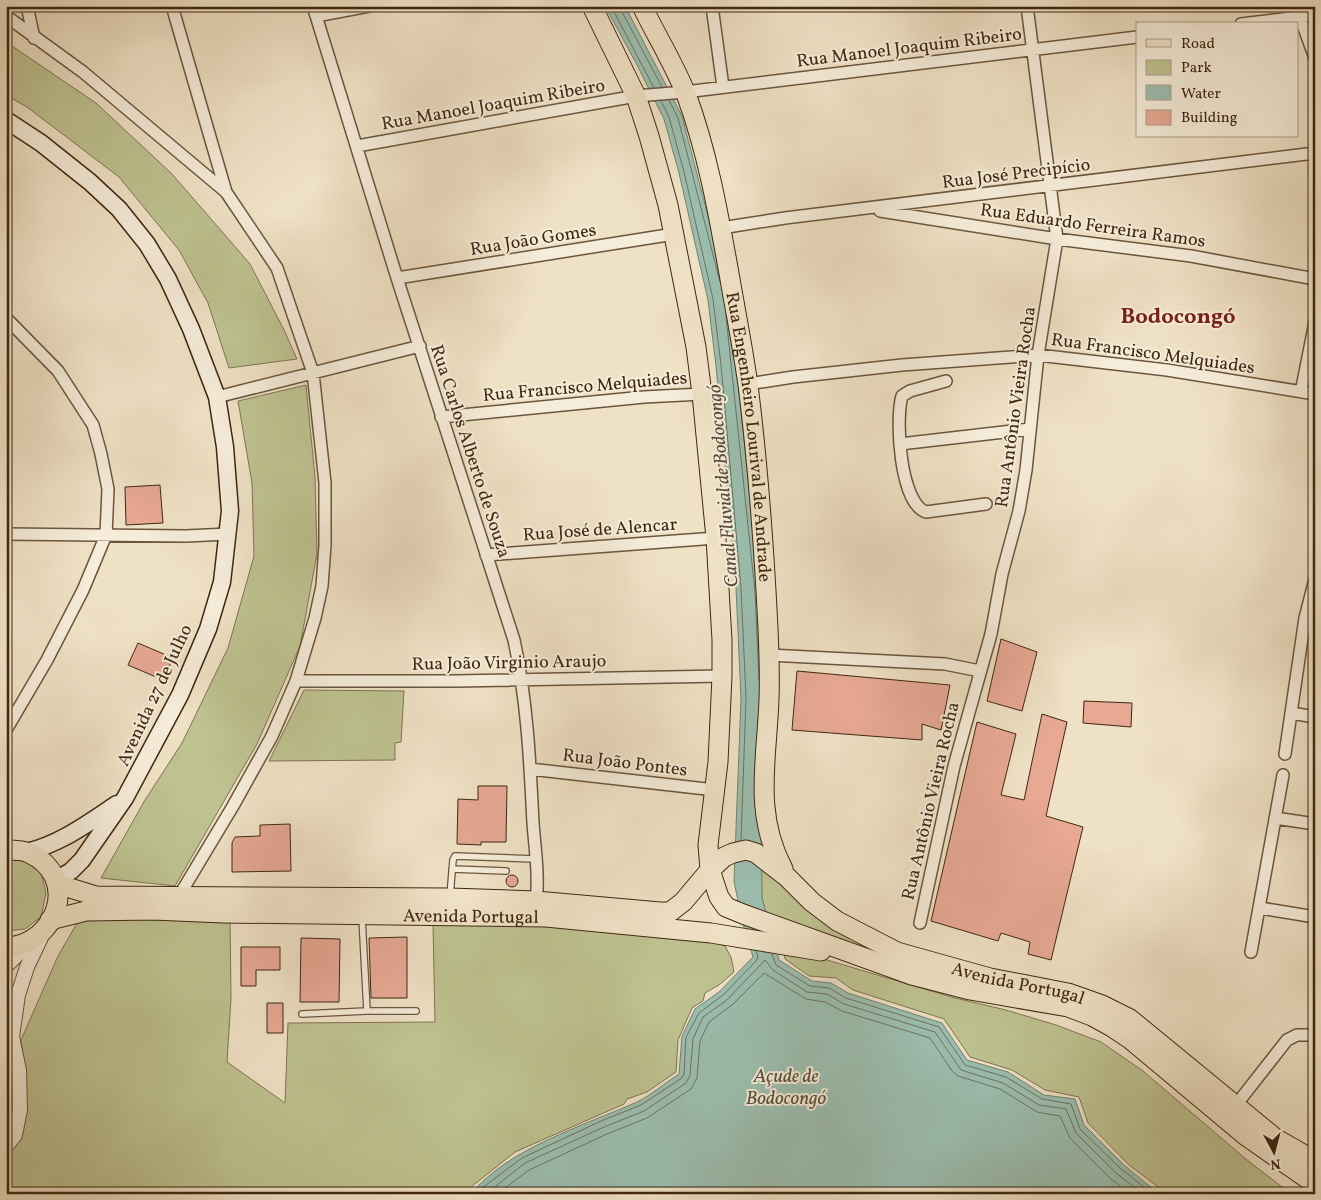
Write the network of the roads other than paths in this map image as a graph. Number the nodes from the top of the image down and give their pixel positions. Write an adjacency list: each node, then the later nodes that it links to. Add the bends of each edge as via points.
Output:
1 (26, 6): 14 (street)
2 (172, 6): 25 (street)
3 (369, 6): 8 (street)
4 (592, 6): 20 (main road)
5 (642, 6): 19 (main road, Rua Engenheiro Lourival de Andrade)
6 (712, 6): 18 (street)
7 (1027, 6): 16 (street, Rua Antônio Vieira Rocha)
8 (315, 11): 22 (street, Rua Carlos Alberto de Souza)
9 (1315, 15): 11 (street)
10 (6, 16): 14 (street)
11 (1300, 17): 12 (street); 15 (street)
12 (1258, 22)
13 (1136, 36): 16 (street, Rua Manoel Joaquim Ribeiro)
14 (34, 38): 25 (street, via 83,72)
15 (1311, 39): 17 (street)
16 (1032, 49): 18 (street, Rua Manoel Joaquim Ribeiro); 24 (street, Rua Antônio Vieira Rocha)
17 (1315, 58)
18 (723, 87): 19 (street, Rua Manoel Joaquim Ribeiro)
19 (681, 92): 20 (street, Rua Manoel Joaquim Ribeiro); 27 (main road, Rua Engenheiro Lourival de Andrade, via 700,136)
20 (640, 96): 22 (street, Rua Manoel Joaquim Ribeiro); 28 (main road)
21 (6, 120): 42 (main road, Avenida 27 de Julho, via 90,182 119,208 147,244 192,329)
22 (356, 146): 30 (street, Rua Carlos Alberto de Souza)
23 (1315, 153): 24 (street, Rua José Precipício)
24 (1051, 186): 26 (street, Rua José Precipício); 29 (street, Rua Antônio Vieira Rocha)
25 (226, 192): 36 (street, via 278,268)
26 (866, 208): 27 (street, Rua José Precipício); 29 (street, Rua Eduardo Ferreira Ramos)
27 (721, 228): 38 (main road, Rua Engenheiro Lourival de Andrade)
28 (674, 234): 30 (street, Rua João Gomes); 40 (main road)
29 (1057, 239): 31 (street, Rua Eduardo Ferreira Ramos, via 1191,256); 35 (street, Rua Antônio Vieira Rocha)
30 (397, 278): 34 (street, Rua Carlos Alberto de Souza)
31 (1315, 279)
32 (6, 318): 49 (street, via 58,371 92,424 108,489)
33 (1315, 322): 39 (street)
34 (420, 346): 36 (street); 43 (street, Rua Carlos Alberto de Souza)
35 (1038, 354): 38 (street, Rua Francisco Melquiades, via 902,365); 39 (street, Rua Francisco Melquiades, via 1168,370); 44 (street, Rua Antônio Vieira Rocha)
36 (313, 373): 42 (street); 58 (street, via 325,483 324,561 315,618)
37 (946, 381): 45 (street, via 902,396)
38 (748, 384): 54 (main road, Rua Engenheiro Lourival de Andrade)
39 (1301, 392): 41 (street, Rua Francisco Melquiades)
40 (702, 394): 43 (street, Rua Francisco Melquiades); 50 (main road)
41 (1315, 394)
42 (217, 397): 48 (main road, Avenida 27 de Julho, via 225,447 230,511)
43 (442, 417): 51 (street, Rua Carlos Alberto de Souza)
44 (1030, 429): 45 (street); 55 (street, Rua Antônio Vieira Rocha, via 1019,511)
45 (900, 444): 46 (street, via 904,471 920,510 934,512)
46 (986, 504)
47 (6, 534): 49 (street)
48 (228, 534): 49 (street); 66 (main road, Avenida 27 de Julho, via 222,582 208,629 180,695)
49 (106, 535): 61 (street, via 83,590)
50 (716, 538): 51 (street, Rua José de Alencar); 56 (main road)
51 (486, 555): 57 (street, Rua Carlos Alberto de Souza, via 514,640)
52 (1315, 579): 53 (street)
53 (1310, 619): 59 (street)
54 (769, 655): 55 (street, via 945,664); 74 (main road, Rua Engenheiro Lourival de Andrade, via 770,698 763,797 772,845)
55 (980, 671): 86 (street, Rua Antônio Vieira Rocha, via 954,766)
56 (722, 676): 57 (street, Rua João Virginio Araujo); 65 (main road)
57 (522, 678): 58 (street, Rua João Virginio Araujo); 63 (street, Rua Carlos Alberto de Souza)
58 (296, 681): 77 (street, via 272,736)
59 (1291, 713): 60 (street); 62 (street)
60 (1315, 717)
61 (6, 730)
62 (1284, 754)
63 (530, 769): 65 (street, Rua João Pontes); 71 (street, Rua Carlos Alberto de Souza)
64 (1284, 775): 67 (street)
65 (715, 790): 75 (main road, via 708,845)
66 (125, 798): 70 (main road, Avenida 27 de Julho, via 75,833); 76 (main road, Avenida 27 de Julho, via 82,860)
67 (1275, 818): 68 (street); 81 (street)
68 (1315, 824)
69 (6, 850): 70 (main road)
70 (28, 852): 76 (main road, via 46,863)
71 (536, 859): 72 (lane, via 455,856); 82 (street, Rua Carlos Alberto de Souza)
72 (452, 869): 73 (lane); 78 (lane)
73 (506, 871)
74 (787, 877): 75 (main road, Avenida Portugal, via 756,852 746,850 724,857); 97 (main road, Avenida Portugal, via 837,921 897,952 990,978 1068,993 1102,1004 1130,1018)
75 (712, 878): 82 (main road, Avenida Portugal, via 670,912); 87 (main road, Avenida Portugal, via 726,907)
76 (57, 882): 79 (main road, Avenida Portugal); 85 (main road, via 58,904)
77 (179, 896): 78 (main road, Avenida Portugal); 80 (main road, Avenida Portugal)
78 (450, 898): 82 (main road, Avenida Portugal)
79 (100, 903): 80 (main road, Avenida Portugal); 85 (main road, Avenida Portugal)
80 (149, 904): 83 (main road, Avenida Portugal)
81 (1260, 908): 84 (street); 90 (street)
82 (535, 909): 83 (main road, Avenida Portugal); 87 (main road, Avenida Portugal, via 710,933)
83 (362, 916): 92 (lane)
84 (1315, 917)
85 (48, 924): 88 (main road); 95 (street, via 27,967)
86 (920, 924)
87 (776, 935): 100 (main road, Avenida Portugal, via 934,981 1068,1007 1092,1016 1130,1039 1246,1136)
88 (30, 942): 89 (main road); 91 (street)
89 (6, 946)
90 (1251, 952)
91 (6, 966)
92 (366, 1011): 93 (lane); 94 (lane)
93 (416, 1011)
94 (302, 1014)
95 (9, 1032): 98 (street, via 19,1070 20,1110 15,1135)
96 (1315, 1035): 97 (street, via 1297,1035 1287,1040)
97 (1236, 1104): 99 (main road, Avenida Portugal, via 1275,1138)
98 (6, 1146)
99 (1315, 1162)
100 (1315, 1184)

